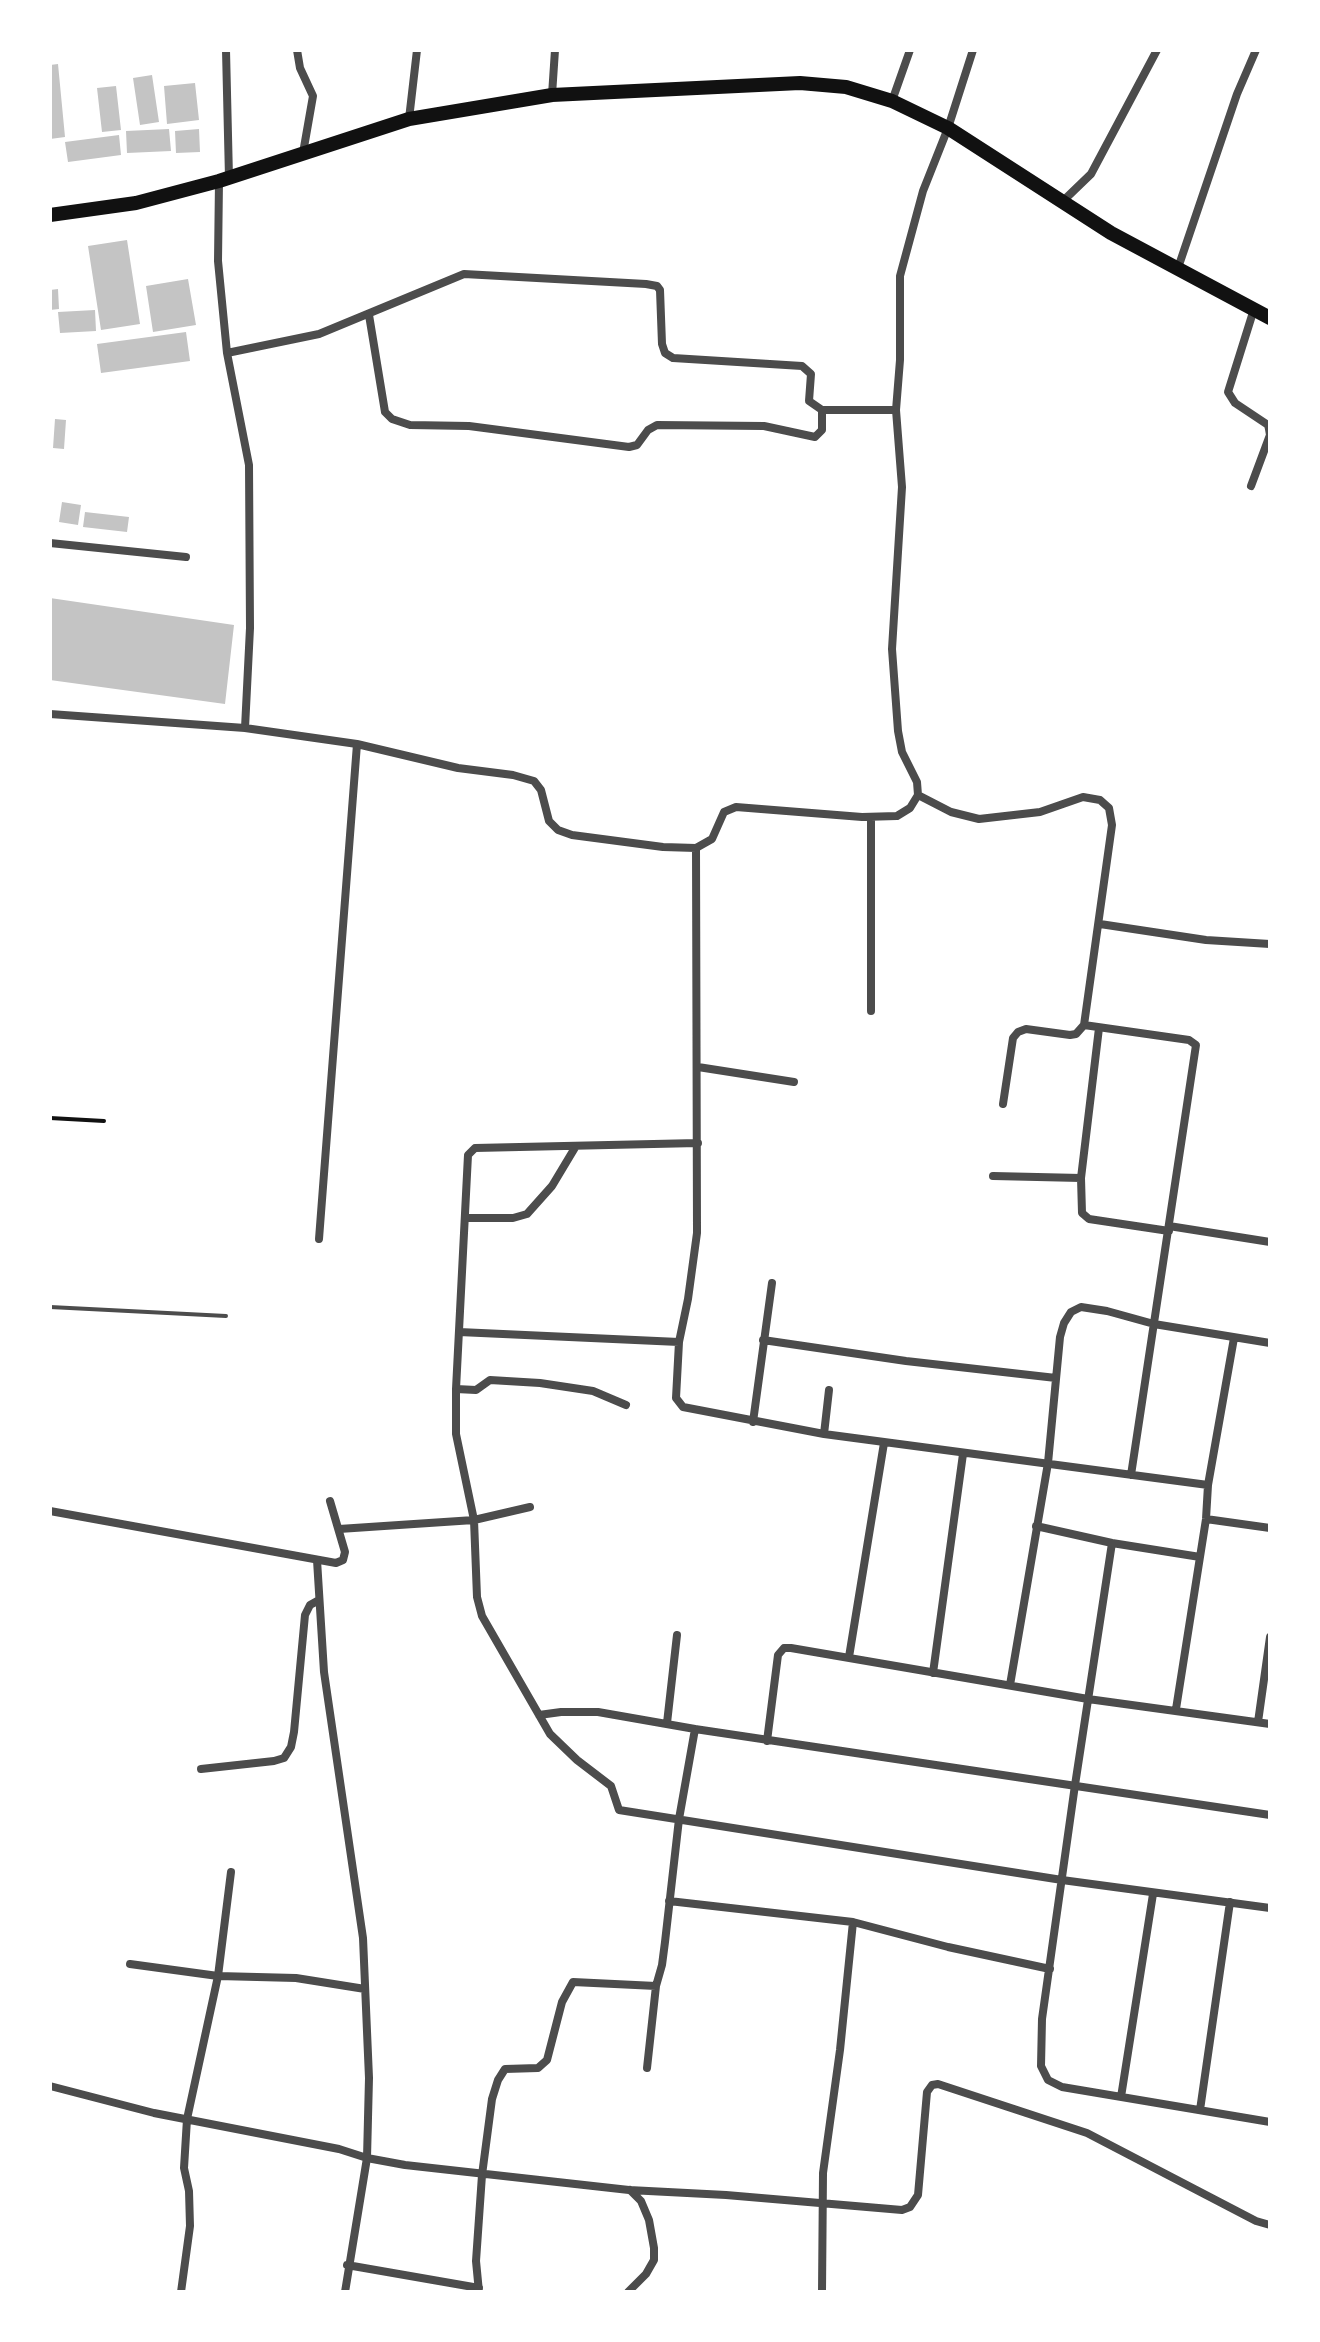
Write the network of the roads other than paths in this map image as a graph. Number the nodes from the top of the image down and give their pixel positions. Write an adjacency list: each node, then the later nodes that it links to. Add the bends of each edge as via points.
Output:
1 (226, 50): 14 (street)
2 (297, 50): 13 (street, via 313,96)
3 (417, 50): 11 (street)
4 (555, 50): 9 (street)
5 (910, 50): 10 (street)
6 (973, 50): 12 (street)
7 (1157, 50): 15 (street, via 1091,174)
8 (1256, 50): 17 (street)
9 (552, 95): 10 (main road, via 800,83 846,87); 11 (main road)
10 (892, 101): 12 (main road)
11 (409, 119): 13 (main road)
12 (948, 128): 15 (main road); 23 (street, via 923,191 900,276)
13 (303, 153): 14 (main road)
14 (224, 180): 16 (main road, via 136,203); 21 (street, via 218,261)
15 (1063, 201): 17 (main road)
16 (50, 215)
17 (1178, 268): 18 (main road)
18 (1254, 309): 20 (main road); 24 (street, via 1228,392 1269,429)
19 (369, 315): 21 (street, via 319,334); 22 (street, via 464,274 652,284 662,295 665,353 673,358 802,366 811,374 809,401); 22 (street, via 385,412 410,425 469,426 629,447 657,425 764,426 815,437 822,430)
20 (1270, 318)
21 (227, 353): 28 (street, via 249,465)
22 (822, 410): 23 (street)
23 (896, 410): 30 (street, via 902,487 893,680 902,752)
24 (1251, 486)
25 (50, 543): 26 (street)
26 (186, 557)
27 (50, 714): 28 (street)
28 (245, 728): 29 (street)
29 (357, 744): 32 (street, via 534,781 549,821 572,835); 47 (street)
30 (918, 795): 31 (street, via 897,816); 33 (street, via 979,819 1040,812 1083,797 1100,800 1109,808 1112,825)
31 (871, 817): 32 (street, via 736,807 724,812 712,839); 35 (street)
32 (696, 848): 38 (street)
33 (1100, 924): 34 (street); 36 (street)
34 (1270, 944)
35 (871, 1011)
36 (1084, 1025): 37 (street); 40 (street, via 1070,1035 1018,1032)
37 (1099, 1028): 44 (street); 46 (street, via 1196,1045)
38 (698, 1067): 39 (street); 41 (street)
39 (794, 1082)
40 (1003, 1104)
41 (698, 1143): 42 (street); 56 (street, via 697,1233)
42 (576, 1146): 45 (street, via 527,1214); 45 (street, via 475,1148 468,1155)
43 (993, 1176): 44 (street)
44 (1081, 1178): 46 (street, via 1085,1217)
45 (465, 1218): 53 (street)
46 (1169, 1229): 48 (street); 52 (street)
47 (319, 1239)
48 (1270, 1242)
49 (772, 1283): 55 (street)
50 (50, 1307): 51 (lane)
51 (226, 1316)
52 (1154, 1324): 54 (street); 58 (street, via 1081,1307 1071,1312 1060,1337); 67 (street)
53 (459, 1332): 56 (street); 59 (street)
54 (1234, 1338): 57 (street); 68 (street)
55 (763, 1340): 58 (street); 62 (street)
56 (679, 1342): 62 (street, via 676,1398 683,1407)
57 (1270, 1343)
58 (1056, 1378): 66 (street)
59 (456, 1389): 61 (street, via 476,1390 495,1379 540,1383 593,1391); 73 (street, via 456,1434)
60 (829, 1390): 63 (street)
61 (626, 1405)
62 (753, 1422): 63 (street)
63 (824, 1434): 64 (street)
64 (884, 1443): 65 (street); 83 (street)
65 (963, 1454): 66 (street); 84 (street)
66 (1048, 1463): 67 (street); 74 (street)
67 (1131, 1475): 68 (street)
68 (1208, 1485): 72 (street)
69 (330, 1501): 76 (street)
70 (530, 1507): 73 (street)
71 (50, 1511): 79 (street)
72 (1206, 1519): 75 (street); 78 (street)
73 (474, 1520): 76 (street); 88 (street, via 482,1616)
74 (1036, 1526): 77 (street); 85 (street)
75 (1270, 1528)
76 (339, 1529): 79 (street, via 343,1560)
77 (1112, 1543): 78 (street); 86 (street)
78 (1200, 1557): 87 (street)
79 (317, 1560): 80 (street)
80 (319, 1600): 94 (street, via 305,1615 291,1747 284,1758); 109 (street, via 324,1672 363,1938)
81 (677, 1635): 90 (street)
82 (1270, 1637): 89 (street)
83 (849, 1657): 84 (street); 93 (street, via 780,1651)
84 (933, 1673): 85 (street)
85 (1010, 1685): 86 (street)
86 (1088, 1699): 87 (street); 95 (street)
87 (1176, 1709): 89 (street)
88 (539, 1715): 90 (street, via 598,1712); 97 (street, via 561,1746 611,1786 619,1810)
89 (1258, 1722): 91 (street)
90 (667, 1723): 92 (street)
91 (1270, 1724)
92 (695, 1729): 93 (street); 97 (street)
93 (767, 1741): 95 (street)
94 (201, 1769)
95 (1075, 1785): 96 (street); 99 (street)
96 (1270, 1815)
97 (679, 1819): 99 (street); 101 (street)
98 (231, 1872): 107 (street)
99 (1062, 1880): 100 (street); 106 (street)
100 (1153, 1894): 102 (street); 112 (street)
101 (669, 1901): 104 (street); 108 (street)
102 (1230, 1902): 103 (street); 113 (street)
103 (1270, 1908)
104 (853, 1922): 106 (street); 119 (street)
105 (130, 1964): 107 (street)
106 (1050, 1969): 112 (street, via 1042,2019 1043,2074 1054,2085)
107 (218, 1976): 109 (street, via 296,1978); 114 (street)
108 (656, 1986): 110 (street); 117 (street, via 573,1982 562,2002 547,2060 538,2068 505,2069 498,2080)
109 (365, 1989): 116 (street)
110 (647, 2068)
111 (50, 2086): 114 (street)
112 (1121, 2097): 113 (street)
113 (1200, 2110): 115 (street)
114 (187, 2119): 116 (street); 123 (street, via 184,2168 190,2226)
115 (1270, 2122)
116 (367, 2158): 117 (street); 121 (street)
117 (482, 2175): 118 (street); 122 (street)
118 (629, 2190): 119 (street); 125 (street, via 649,2220 654,2260)
119 (822, 2202): 120 (street, via 902,2210 914,2203 927,2092 935,2084 1087,2133); 126 (street)
120 (1270, 2225)
121 (347, 2265): 122 (street); 124 (street)
122 (479, 2290)
123 (181, 2292)
124 (345, 2292)
125 (628, 2292)
126 (822, 2292)

